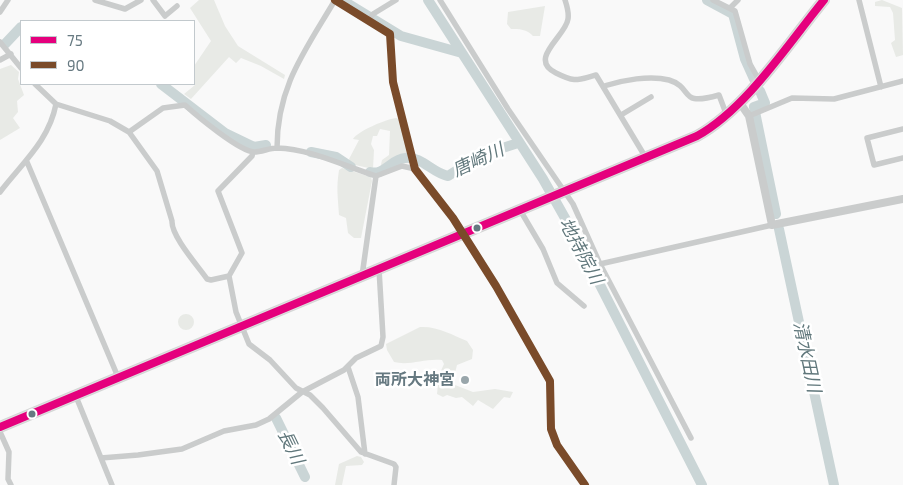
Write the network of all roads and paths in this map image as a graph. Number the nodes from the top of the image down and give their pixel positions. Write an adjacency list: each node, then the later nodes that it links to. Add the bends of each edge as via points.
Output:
1 (8, 0): 15 (street)
2 (95, 0): 3 (street, via 125,9)
3 (141, 0)
4 (153, 0): 13 (street, via 165,16)
5 (335, 0): 16 (street); 34 (street, via 291,75 279,111)
6 (396, 0): 16 (street)
7 (440, 0): 41 (street)
8 (565, 0): 24 (street, via 568,19 549,49 545,60 547,66 561,76 578,80 596,75)
9 (713, 0): 14 (street)
10 (738, 0): 14 (street)
11 (824, 0): 21 (highway)
12 (859, 0): 25 (street)
13 (177, 6)
14 (731, 8): 21 (street, via 739,21 750,64)
15 (0, 12)
16 (369, 20): 39 (street, via 390,34 393,82)
17 (0, 42): 18 (street)
18 (10, 54): 19 (street); 20 (street)
19 (0, 60)
20 (20, 67)
21 (759, 80): 27 (highway)
22 (903, 81): 25 (street)
23 (36, 85): 28 (street)
24 (604, 86): 30 (street); 31 (street, via 651,78 668,80 677,84 690,98 699,100 719,95)
25 (881, 87): 29 (street, via 834,99 792,98)
26 (651, 97): 30 (street)
27 (740, 103): 29 (street); 31 (highway)
28 (56, 104): 33 (street, via 110,121); 38 (street, via 47,132)
29 (753, 114): 45 (street)
30 (621, 115): 36 (street)
31 (728, 116): 36 (highway, via 697,136)
32 (903, 129): 37 (street, via 867,138 874,165)
33 (129, 132): 35 (street, via 163,108 185,105 218,132); 49 (street, via 157,171 172,228 181,243 207,279)
34 (276, 148): 35 (street); 40 (street, via 317,156)
35 (254, 152): 49 (street, via 218,191 242,253)
36 (646, 158): 41 (highway)
37 (903, 158)
38 (27, 162): 42 (street); 54 (street)
39 (415, 169): 40 (street, via 402,166); 46 (street, via 442,202)
40 (376, 176): 50 (street)
41 (564, 191): 44 (highway); 47 (street)
42 (0, 192)
43 (903, 198): 45 (street)
44 (520, 210): 46 (highway); 51 (street, via 543,249 557,283)
45 (772, 225): 47 (street)
46 (462, 234): 48 (highway); 65 (street, via 550,381 551,429 557,445)
47 (600, 264): 59 (street)
48 (379, 269): 50 (highway); 53 (street, via 382,346 356,358)
49 (229, 276): 52 (street)
50 (362, 276): 52 (highway)
51 (584, 306)
52 (241, 326): 54 (highway); 55 (street, via 249,344)
53 (348, 367): 55 (street); 60 (street, via 358,397)
54 (118, 377): 56 (highway)
55 (302, 392): 60 (street, via 310,395); 61 (street, via 269,419 256,425 224,431 182,449)
56 (75, 394): 57 (highway); 61 (street)
57 (0, 427)
58 (0, 432): 62 (street, via 9,452)
59 (691, 438)
60 (365, 454): 64 (street, via 394,464)
61 (101, 458): 63 (street)
62 (8, 484)
63 (112, 485)
64 (394, 485)
65 (585, 485)

